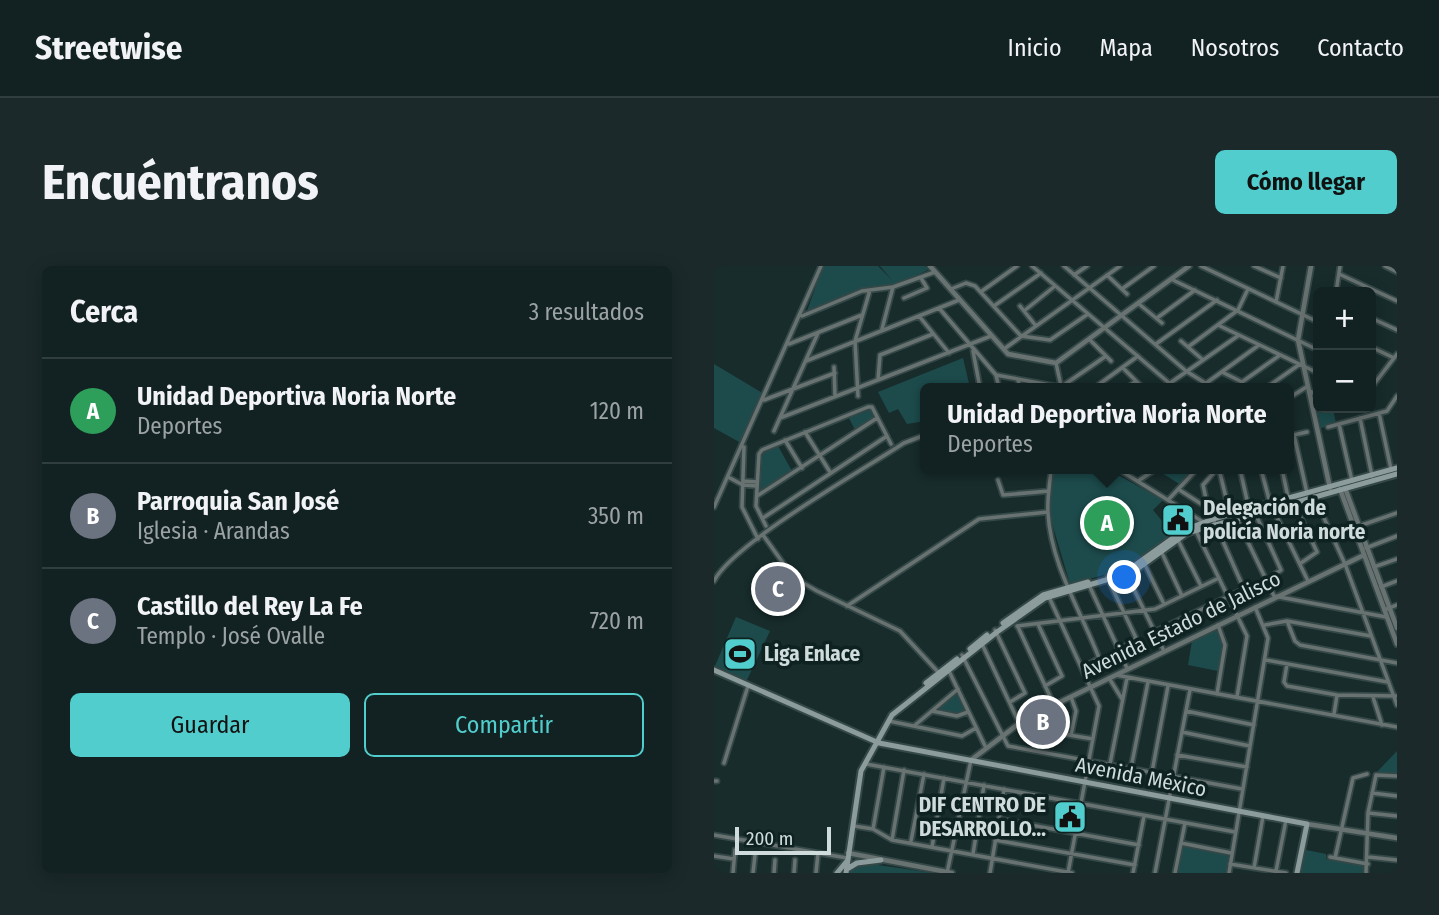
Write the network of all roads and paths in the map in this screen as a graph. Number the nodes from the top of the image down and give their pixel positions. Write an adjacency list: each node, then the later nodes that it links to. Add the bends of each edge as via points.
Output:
1 (821, 266): 51 (street)
2 (930, 266): 16 (street)
3 (1017, 266): 34 (street)
4 (1032, 266): 18 (street)
5 (1064, 266): 20 (street)
6 (1087, 266): 20 (street)
7 (1120, 266): 21 (street)
8 (1154, 266): 30 (street)
9 (1189, 266): 24 (street)
10 (1201, 266): 31 (street)
11 (1254, 266): 23 (street)
12 (1283, 266): 23 (street)
13 (1310, 266): 49 (street)
14 (1340, 266): 19 (street)
15 (1385, 266): 17 (street)
16 (935, 272): 22 (street); 29 (street)
17 (1397, 272)
18 (1041, 273): 25 (street); 43 (street)
19 (1339, 274): 26 (street); 40 (street)
20 (1074, 275): 28 (street)
21 (1107, 275): 28 (street); 30 (street)
22 (922, 278): 27 (street); 36 (street, via 927,289)
23 (1281, 278): 41 (street)
24 (1173, 280): 33 (street); 42 (street)
25 (1055, 286): 39 (street); 47 (street)
26 (1337, 287)
27 (893, 288): 32 (street); 62 (street)
28 (1090, 288): 39 (street); 53 (street)
29 (950, 289): 34 (street, via 966,283); 37 (street)
30 (1122, 289): 35 (street)
31 (1248, 289): 41 (street); 46 (street)
32 (870, 290): 50 (street); 51 (street)
33 (1195, 290): 38 (street); 54 (street)
34 (982, 291): 43 (street)
35 (1127, 294)
36 (904, 298)
37 (959, 300): 45 (street); 66 (street)
38 (1217, 300): 46 (street); 73 (street)
39 (1072, 301): 48 (street); 59 (street)
40 (1397, 301)
41 (1276, 302): 49 (street)
42 (1139, 304): 53 (street); 54 (street)
43 (994, 306): 67 (street)
44 (1020, 306): 47 (street)
45 (939, 309): 52 (street); 76 (street)
46 (1238, 310): 58 (street); 69 (street)
47 (1024, 311): 59 (street)
48 (1088, 314): 60 (street); 67 (street, via 1050,340)
49 (1302, 314): 55 (street); 69 (street)
50 (862, 315): 63 (street); 70 (street)
51 (800, 316): 72 (street)
52 (919, 316): 62 (street); 64 (street)
53 (1122, 316): 60 (street); 73 (street)
54 (1157, 318): 57 (street)
55 (1313, 320)
56 (1376, 320): 61 (street)
57 (1162, 323)
58 (1218, 325): 65 (street); 75 (street)
59 (1036, 326): 67 (street)
60 (1105, 329): 68 (street); 83 (street)
61 (1397, 330)
62 (881, 331): 70 (street)
63 (818, 333): 72 (street); 86 (street)
64 (933, 334): 80 (street); 96 (street, via 880,355)
65 (1239, 335): 74 (street); 85 (street)
66 (991, 336): 76 (street); 78 (street)
67 (1021, 336): 78 (street)
68 (1090, 340): 82 (street); 88 (street)
69 (1298, 340): 77 (street); 89 (street)
70 (855, 341): 86 (street); 113 (street)
71 (1181, 341): 75 (street)
72 (788, 344): 121 (street)
73 (1155, 345): 92 (street)
74 (1259, 345): 81 (street); 93 (street)
75 (1188, 346): 85 (street)
76 (971, 347): 80 (street); 94 (street); 100 (street)
77 (1313, 348)
78 (1004, 349): 88 (street, via 1011,355)
79 (1376, 349): 84 (street)
80 (948, 352): 96 (street)
81 (1280, 355): 89 (street); 93 (street, via 1242,382)
82 (1106, 356): 87 (street); 105 (street)
83 (1138, 356): 90 (street); 108 (street)
84 (1395, 356): 95 (street)
85 (1203, 360): 92 (street)
86 (806, 361): 115 (street)
87 (1111, 361)
88 (1056, 363): 104 (street)
89 (1302, 365): 91 (street); 112 (street); 114 (street)
90 (1122, 368): 98 (street); 106 (street)
91 (1313, 370)
92 (1186, 372): 109 (street); 110 (street)
93 (1222, 372): 111 (street)
94 (996, 375): 97 (street); 101 (street)
95 (1378, 379): 99 (street)
96 (878, 380): 113 (street)
97 (1018, 380): 102 (street); 103 (street)
98 (1136, 381): 107 (street)
99 (1376, 382)
100 (979, 383)
101 (998, 383)
102 (1019, 383)
103 (1030, 383)
104 (1060, 383)
105 (1067, 383)
106 (1101, 383)
107 (1133, 383)
108 (1169, 383)
109 (1171, 383)
110 (1203, 383)
111 (1206, 383)
112 (1274, 383)
113 (858, 388): 117 (street); 118 (street)
114 (1309, 388): 116 (street); 119 (street); 161 (street)
115 (793, 389): 117 (street, via 834,370); 121 (street); 123 (street)
116 (1313, 392)
117 (835, 396): 123 (street)
118 (858, 396)
119 (1294, 396)
120 (1397, 396): 122 (street, via 1388,410)
121 (764, 400): 136 (street)
122 (1379, 413): 125 (street); 140 (street)
123 (780, 418): 128 (street)
124 (877, 418): 129 (street, via 870,407); 132 (street); 138 (street)
125 (1360, 418): 126 (street); 153 (street)
126 (1339, 424): 127 (street); 156 (street)
127 (1328, 427)
128 (774, 431)
129 (805, 432): 134 (street); 138 (street)
130 (1307, 432): 131 (street)
131 (1294, 435)
132 (887, 436): 137 (street); 141 (street)
133 (920, 437): 183 (street)
134 (785, 440): 139 (street); 158 (street, via 759,454)
135 (1294, 443): 163 (street)
136 (744, 444): 152 (street); 157 (street)
137 (891, 444)
138 (820, 456): 139 (street); 141 (street)
139 (802, 468): 164 (street)
140 (1394, 469): 153 (main road)
141 (831, 473): 177 (street)
142 (1051, 474): 162 (street)
143 (1126, 474): 155 (street)
144 (1149, 474): 155 (street)
145 (1193, 474): 160 (street)
146 (1213, 474): 170 (street, via 1203,485)
147 (1220, 474): 175 (street)
148 (1241, 474): 171 (street)
149 (1262, 474): 168 (street)
150 (1283, 474): 167 (street)
151 (1397, 474): 153 (main road)
152 (728, 477): 157 (street); 169 (street)
153 (1368, 479): 156 (main road); 159 (main road)
154 (998, 480): 162 (street, via 1003,495)
155 (1138, 481): 166 (street)
156 (1352, 481): 159 (main road)
157 (741, 483): 158 (street); 186 (street, via 743,507)
158 (757, 484): 164 (street)
159 (1342, 487): 161 (main road); 181 (street); 188 (street)
160 (1178, 489): 166 (street); 170 (street)
161 (1331, 489): 163 (main road); 165 (main road)
162 (1049, 491): 172 (street)
163 (1307, 493): 167 (main road)
164 (757, 496): 177 (street)
165 (1314, 496): 167 (main road); 192 (street)
166 (1168, 500): 179 (street)
167 (1291, 501): 168 (main road); 191 (street, via 1317,552)
168 (1271, 505): 171 (main road); 173 (main road); 191 (street)
169 (714, 507)
170 (1208, 508): 176 (street)
171 (1249, 509): 175 (main road)
172 (1048, 512): 204 (street, via 1052,540); 211 (street, via 979,519)
173 (1255, 513): 175 (main road); 197 (street, via 1281,569)
174 (1397, 513): 181 (street)
175 (1233, 515): 176 (main road); 178 (main road); 197 (street)
176 (1220, 517): 178 (main road)
177 (763, 519): 180 (street)
178 (1214, 522): 179 (main road); 208 (street, via 1244,587)
179 (1205, 525): 182 (main road)
180 (766, 526)
181 (1359, 526): 188 (street)
182 (1195, 528): 185 (main road); 196 (street)
183 (763, 535): 186 (street); 211 (street, via 793,577)
184 (1397, 536): 188 (street)
185 (1177, 537): 187 (main road); 190 (main road); 202 (street)
186 (758, 539): 198 (street, via 722,566)
187 (1161, 551): 190 (main road); 205 (street)
188 (1365, 551): 192 (street, Avenida Estado de Jalisco); 193 (street); 213 (street)
189 (1397, 559): 193 (street)
190 (1143, 562): 194 (main road); 195 (main road); 209 (street)
191 (1300, 563): 199 (street)
192 (1345, 564): 199 (street, Avenida Estado de Jalisco); 216 (street)
193 (1374, 567): 203 (street)
194 (1127, 575): 195 (main road); 214 (street)
195 (1107, 578): 201 (main road); 204 (main road); 215 (street)
196 (1219, 578): 202 (street); 208 (street)
197 (1265, 580): 207 (street)
198 (714, 581)
199 (1308, 581): 207 (street, Avenida Estado de Jalisco)
200 (1397, 581): 203 (street)
201 (1089, 585): 204 (main road); 217 (street)
202 (1201, 586): 205 (street)
203 (1381, 587): 213 (street)
204 (1069, 589): 206 (main road); 220 (street)
205 (1182, 596): 209 (street)
206 (1046, 597): 221 (main road); 222 (street)
207 (1274, 597): 212 (street, Avenida Estado de Jalisco); 216 (street)
208 (1228, 598): 218 (street); 229 (street)
209 (1164, 604): 214 (street)
210 (1397, 605): 213 (street)
211 (847, 606): 244 (street, via 900,631)
212 (1255, 607): 218 (street, Avenida Estado de Jalisco); 226 (street)
213 (1386, 609): 219 (street); 227 (street)
214 (1145, 611): 215 (street); 229 (street)
215 (1124, 613): 217 (street); 233 (street, via 1136,640)
216 (1364, 614): 219 (street); 230 (street)
217 (1103, 615): 220 (street); 233 (street)
218 (1237, 616): 225 (street, Avenida Estado de Jalisco); 261 (street, via 1247,639)
219 (1386, 617): 232 (street)
220 (1081, 618): 222 (street); 241 (street, via 1099,658)
221 (1014, 621): 224 (street); 228 (main road); 251 (street)
222 (1059, 621): 224 (street); 241 (street)
223 (1287, 621): 226 (street); 230 (street); 237 (street, via 1298,645)
224 (1038, 624): 251 (street, via 1062,676)
225 (1218, 625): 234 (street, Avenida Estado de Jalisco); 256 (street, via 1225,645)
226 (1265, 625): 236 (street)
227 (1397, 628)
228 (996, 631): 231 (main road); 235 (main road); 263 (street, via 1025,693)
229 (1156, 631): 234 (street)
230 (1371, 636): 237 (street)
231 (982, 644): 235 (main road); 263 (street)
232 (1397, 644)
233 (1119, 650): 242 (street)
234 (1164, 651): 242 (street, Avenida Estado de Jalisco)
235 (963, 656): 240 (main road); 280 (street)
236 (1265, 660): 239 (street); 264 (street)
237 (1381, 660): 238 (street); 249 (street)
238 (1397, 663)
239 (1287, 664): 249 (street); 257 (street, via 1285,685)
240 (947, 668): 244 (main road); 254 (street)
241 (1082, 668): 253 (street)
242 (1128, 668): 245 (street, Avenida Estado de Jalisco)
243 (714, 670): 250 (main road, Avenida México)
244 (940, 674): 271 (main road)
245 (1116, 675): 246 (street, Avenida Estado de Jalisco); 247 (street)
246 (1109, 678): 253 (street, Avenida Estado de Jalisco); 262 (street)
247 (1127, 678): 248 (street); 262 (street)
248 (1148, 682): 252 (street); 295 (street)
249 (1388, 682): 258 (street)
250 (748, 686): 282 (main road, Avenida México); 290 (street)
251 (1045, 686): 265 (street)
252 (1168, 686): 255 (street); 297 (street)
253 (1090, 687): 259 (street, Avenida Estado de Jalisco); 283 (street, via 1099,707)
254 (958, 689): 267 (street); 269 (street)
255 (1190, 690): 256 (street); 268 (street)
256 (1217, 694): 261 (street)
257 (1337, 695): 260 (street); 270 (street)
258 (1395, 696): 260 (street); 266 (street)
259 (1071, 697): 265 (street, Avenida Estado de Jalisco); 281 (street, via 1076,711)
260 (1373, 697): 274 (street)
261 (1237, 698): 264 (street)
262 (1122, 699): 292 (street)
263 (1010, 702): 272 (street)
264 (1259, 702): 270 (street); 273 (street)
265 (1054, 705): 272 (street, Avenida Estado de Jalisco)
266 (1397, 705)
267 (932, 711): 269 (street, via 956,716); 275 (street)
268 (1186, 711): 273 (street); 278 (street)
269 (968, 712): 277 (street)
270 (1334, 715): 274 (street)
271 (889, 721): 275 (street); 279 (main road)
272 (1018, 723): 280 (street, Avenida Estado de Jalisco); 281 (street, via 1023,728)
273 (1254, 724): 285 (street)
274 (1382, 725): 276 (street)
275 (913, 726): 277 (street, via 961,736)
276 (1397, 727)
277 (976, 728): 286 (street)
278 (1182, 733): 285 (street); 287 (street)
279 (884, 734): 282 (main road); 284 (main road)
280 (1002, 735): 286 (street, Avenida Estado de Jalisco); 288 (street, via 1010,746)
281 (1071, 736): 283 (street)
282 (866, 739): 284 (main road, Avenida México)
283 (1093, 740): 288 (street)
284 (879, 743): 289 (main road, Avenida México); 291 (main road)
285 (1250, 746): 294 (street)
286 (986, 748): 289 (street, Avenida Estado de Jalisco)
287 (1177, 755): 294 (street); 300 (street)
288 (1089, 759): 292 (street); 304 (street)
289 (971, 760): 303 (street); 304 (main road, Avenida México)
290 (724, 762)
291 (864, 764): 293 (street); 323 (main road)
292 (1110, 764): 295 (street)
293 (884, 767): 296 (street); 324 (street)
294 (1247, 767): 307 (street)
295 (1131, 768): 297 (street)
296 (904, 771): 298 (street); 332 (street)
297 (1152, 772): 300 (street)
298 (924, 774): 302 (street); 334 (street)
299 (1367, 775): 325 (street, via 1353,778)
300 (1173, 776): 307 (street); 310 (street)
301 (1397, 776): 308 (street, via 1376,775)
302 (944, 778): 303 (street); 337 (street)
303 (964, 782): 305 (street); 339 (street)
304 (1085, 782): 310 (main road, Avenida México); 311 (street)
305 (985, 785): 306 (street); 343 (street)
306 (1004, 789): 311 (street); 317 (street)
307 (1242, 789): 312 (street)
308 (1371, 793): 309 (street); 313 (street)
309 (1397, 796)
310 (1168, 798): 312 (main road, Avenida México); 318 (street)
311 (1081, 803): 314 (street); 327 (street)
312 (1238, 812): 316 (main road, Avenida México); 326 (street)
313 (1368, 813): 315 (street); 328 (street)
314 (1144, 816): 318 (street); 336 (street)
315 (1397, 816)
316 (1263, 817): 319 (main road, Avenida México); 359 (street)
317 (999, 819): 327 (street); 333 (street)
318 (1165, 819): 321 (street); 372 (street)
319 (1286, 820): 320 (main road, Avenida México); 361 (street)
320 (1298, 822): 322 (main road, Avenida México); 330 (main road)
321 (1185, 823): 326 (street); 335 (street)
322 (1307, 824): 325 (street, Avenida México); 330 (main road)
323 (854, 826): 324 (street); 346 (main road)
324 (873, 830): 332 (street)
325 (1341, 831): 328 (street, Avenida México); 350 (street)
326 (1234, 832): 342 (street)
327 (1075, 833): 336 (street); 340 (street)
328 (1367, 834): 331 (street, Avenida México); 348 (street)
329 (714, 835): 341 (street)
330 (1305, 835): 376 (main road)
331 (1397, 838)
332 (892, 840): 334 (street)
333 (995, 840): 340 (street); 349 (street)
334 (911, 842): 337 (street)
335 (1181, 843): 342 (street); 373 (street)
336 (1139, 845): 358 (street)
337 (932, 846): 339 (street)
338 (735, 850): 351 (street)
339 (952, 850): 343 (street); 368 (street)
340 (1071, 852): 358 (street); 370 (street)
341 (818, 853): 346 (street); 366 (street)
342 (1231, 853): 356 (street)
343 (973, 854): 349 (street)
344 (755, 855): 363 (street)
345 (714, 856): 351 (street)
346 (848, 857): 354 (street); 360 (main road); 367 (main road)
347 (1329, 857): 350 (street)
348 (1368, 857): 355 (street); 357 (street)
349 (992, 858): 369 (street); 370 (street)
350 (1335, 858): 357 (street)
351 (734, 859): 362 (street)
352 (775, 860): 364 (street)
353 (795, 860): 365 (street)
354 (881, 860): 360 (main road, via 857,863); 368 (street)
355 (1397, 860)
356 (1230, 864): 359 (street); 374 (street)
357 (1368, 864): 377 (street)
358 (1135, 865): 371 (street)
359 (1254, 868): 361 (street)
360 (847, 871)
361 (1276, 871): 375 (street)
362 (733, 873)
363 (754, 873)
364 (774, 873)
365 (794, 873)
366 (816, 873)
367 (837, 873)
368 (949, 873)
369 (990, 873)
370 (1069, 873)
371 (1133, 873)
372 (1154, 873)
373 (1175, 873)
374 (1229, 873)
375 (1286, 873)
376 (1297, 873)
377 (1366, 873)

